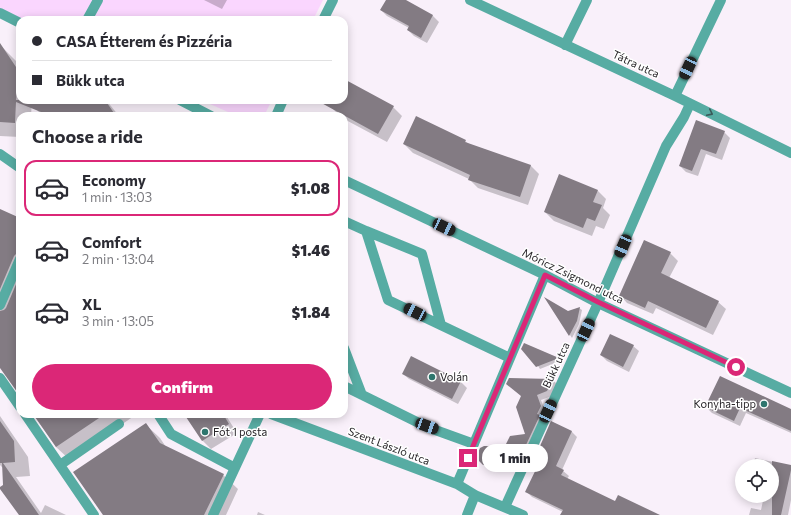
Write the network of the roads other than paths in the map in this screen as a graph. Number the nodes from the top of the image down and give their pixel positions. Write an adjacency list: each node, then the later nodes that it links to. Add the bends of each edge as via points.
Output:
1 (98, 0): 7 (street)
2 (333, 0): 8 (street)
3 (470, 0): 10 (street, Tátra utca)
4 (587, 0): 10 (street)
5 (721, 0): 11 (street)
6 (0, 13): 9 (street)
7 (89, 16)
8 (324, 16)
9 (16, 21)
10 (565, 45): 11 (street, Tátra utca)
11 (675, 96): 13 (street, Tátra utca)
12 (188, 104): 14 (street)
13 (690, 104): 15 (street, Tátra utca, one-way to 15); 23 (street, Bükk utca, via 666,146)
14 (203, 112)
15 (791, 153)
16 (0, 154): 17 (street)
17 (16, 165)
18 (348, 182): 22 (street, Móricz Zsigmond utca)
19 (348, 223): 20 (street)
20 (366, 231): 25 (street, via 388,300); 25 (street, via 422,254)
21 (16, 268): 24 (street)
22 (545, 275): 23 (street, Móricz Zsigmond utca); 27 (street)
23 (598, 302): 30 (street, Móricz Zsigmond utca); 43 (street, Bükk utca)
24 (0, 305)
25 (441, 325): 27 (street)
26 (348, 358): 31 (street)
27 (510, 358): 38 (street)
28 (0, 378): 32 (street)
29 (348, 388): 31 (street)
30 (791, 393)
31 (362, 395): 38 (street, via 427,426)
32 (16, 401)
33 (28, 418): 39 (street)
34 (161, 418): 40 (street, via 171,434)
35 (258, 418): 40 (street)
36 (281, 418): 41 (street, Szent László utca)
37 (119, 424): 39 (street)
38 (474, 444): 41 (street)
39 (60, 465): 44 (street)
40 (235, 468): 45 (street)
41 (457, 484): 42 (street, Szent László utca)
42 (475, 495): 43 (street, Szent László utca); 46 (street)
43 (505, 507): 47 (street, Szent László utca)
44 (94, 515)
45 (213, 515)
46 (467, 515)
47 (523, 515)

